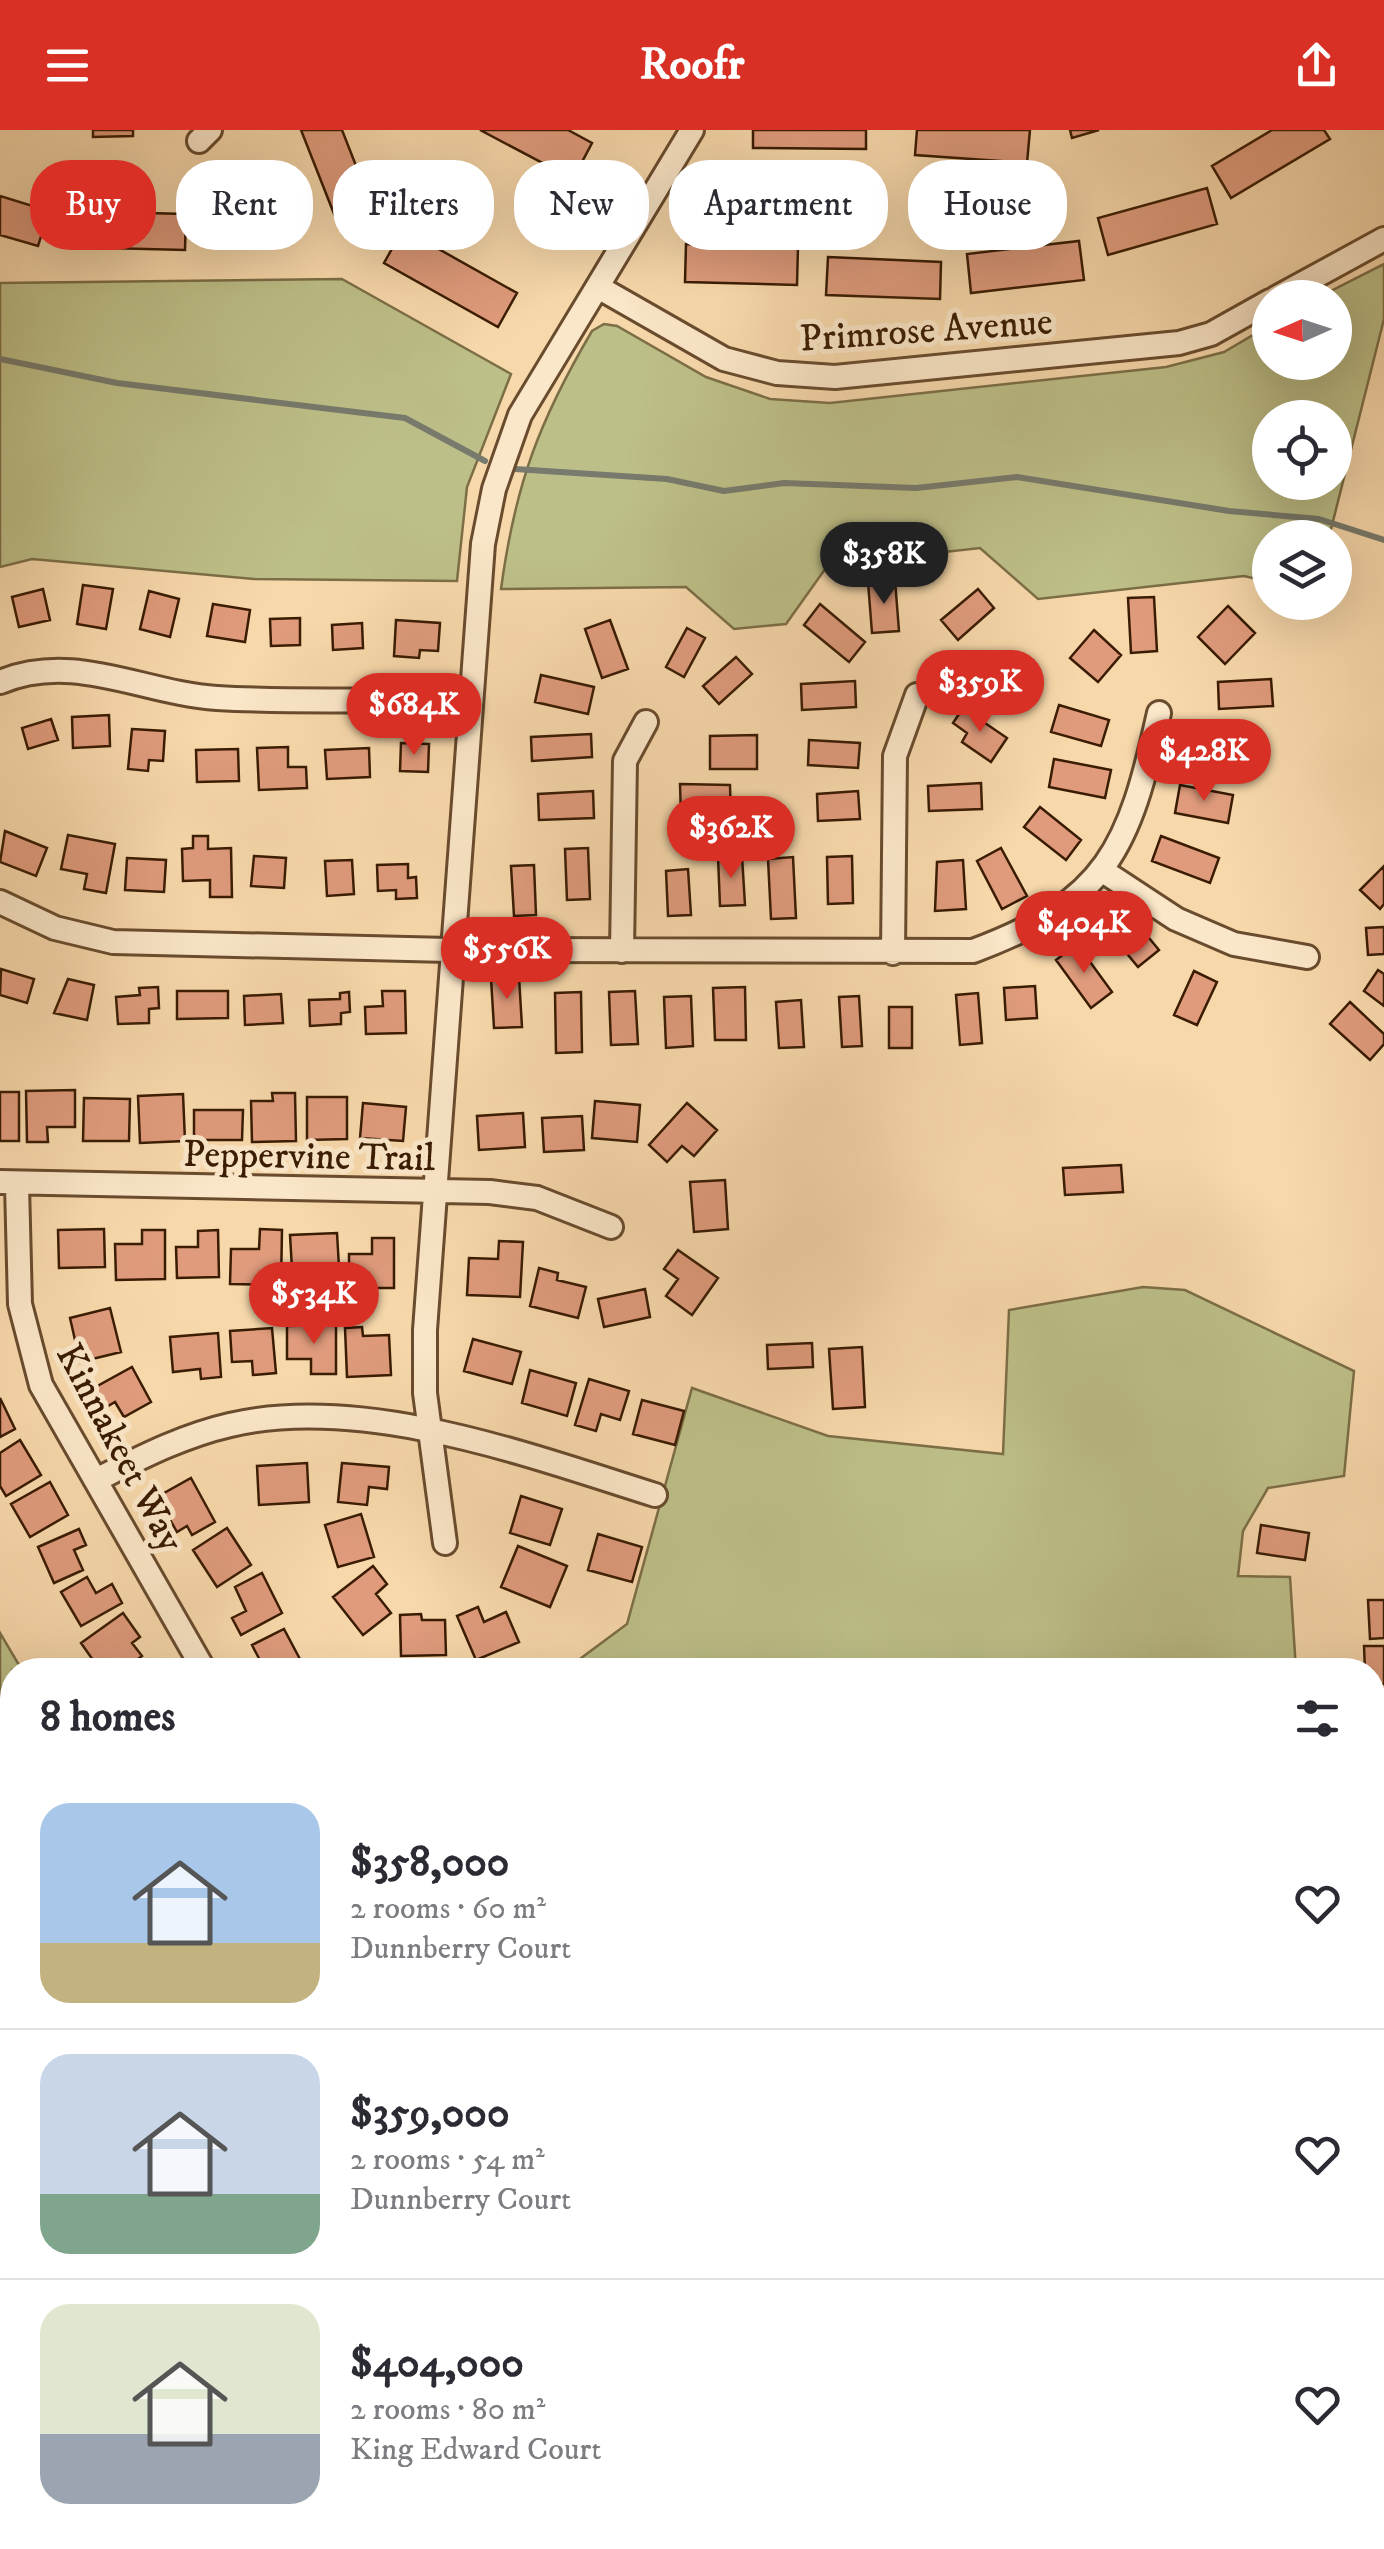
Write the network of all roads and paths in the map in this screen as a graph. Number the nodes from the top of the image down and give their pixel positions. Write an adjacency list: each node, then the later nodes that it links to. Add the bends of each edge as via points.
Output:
1 (692, 130): 4 (street)
2 (1384, 239): 3 (street, Primrose Avenue)
3 (1308, 280)
4 (598, 288): 5 (street, Primrose Avenue, via 724,359 777,373 835,377 1178,344); 8 (street, via 520,415 498,476 483,544)
5 (1252, 311)
6 (0, 682): 8 (street, via 25,672 88,670 214,698)
7 (917, 695): 15 (street, via 895,756)
8 (469, 700): 13 (street)
9 (1159, 712): 11 (street, via 1132,812)
10 (646, 722): 14 (street, via 624,760)
11 (1103, 871): 15 (street, via 1082,896 1030,930 973,950); 16 (street, via 1176,919 1234,944)
12 (0, 902): 13 (street, via 55,928 113,942)
13 (450, 950): 14 (street); 18 (street)
14 (622, 951): 15 (street)
15 (892, 953)
16 (1307, 956)
17 (9, 1184): 18 (street, Peppervine Trail); 21 (street, Kinnakeet Way, via 27,1345 41,1385)
18 (436, 1192): 19 (street, Peppervine Trail, via 537,1198); 20 (street, via 425,1330)
19 (611, 1227)
20 (432, 1431): 21 (street, via 273,1418 190,1435); 22 (street); 23 (street)
21 (96, 1480): 24 (street, Kinnakeet Way)
22 (655, 1496)
23 (446, 1543)
24 (197, 1658)

